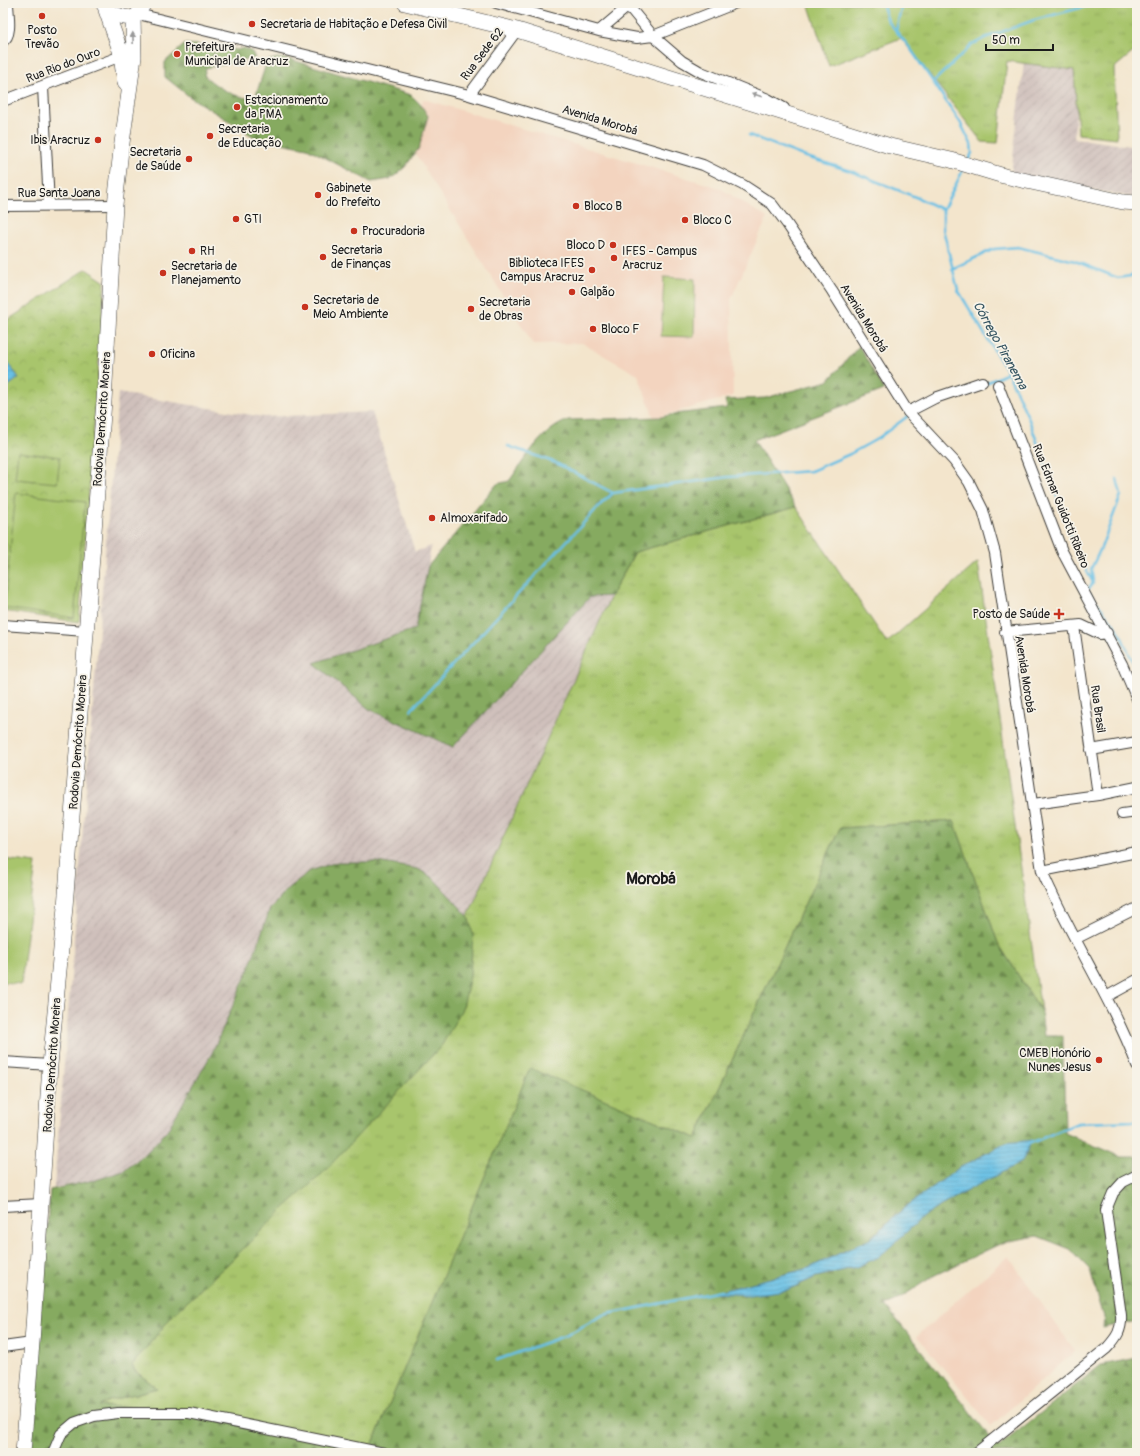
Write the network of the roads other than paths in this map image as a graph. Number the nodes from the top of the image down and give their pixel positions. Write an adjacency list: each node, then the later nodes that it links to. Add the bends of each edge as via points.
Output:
1 (8, 3): 11 (street, via 9,31)
2 (496, 3): 9 (street)
3 (736, 3): 10 (street)
4 (408, 4): 8 (street)
5 (628, 4): 9 (street); 10 (street)
6 (104, 6): 7 (street, via 116,15); 12 (street, Rodovia Demócrito Moreira)
7 (138, 12): 12 (street, Rodovia Demócrito Moreira, one-way to 7); 14 (street, Avenida Morobá)
8 (517, 30): 14 (street, Rua Sede 62); 16 (street)
9 (599, 31): 10 (street, via 637,38)
10 (653, 36): 16 (street, one-way to 10, via 783,107 768,99 701,72 682,61)
11 (3, 41)
12 (128, 57): 13 (street, Rua Rio do Ouro); 20 (street, Rodovia Demócrito Moreira, via 127,104)
13 (43, 87): 15 (street, Rua Rio do Ouro); 18 (street)
14 (469, 95): 23 (street, Avenida Morobá, via 703,165 772,204 832,291)
15 (3, 101)
16 (790, 115): 17 (street, via 890,146 1004,176)
17 (1132, 202)
18 (49, 205): 19 (street, Rua Santa Joana); 20 (street, Rua Santa Joana)
19 (3, 206)
20 (115, 206): 26 (street, Rodovia Demócrito Moreira, via 104,401)
21 (982, 382): 23 (street, via 935,398)
22 (998, 385): 28 (street, Rua Edmar Guidotti Ribeiro, via 1062,550)
23 (908, 412): 27 (street, Avenida Morobá, via 954,461 984,510 995,553)
24 (3, 625): 26 (street)
25 (1074, 626): 27 (street); 28 (street, via 1081,626 1100,634); 31 (street, Rua Brasil)
26 (86, 631): 45 (street, Rodovia Demócrito Moreira)
27 (1005, 632): 34 (street, Avenida Morobá)
28 (1107, 633): 29 (street, Rua Edmar Guidotti Ribeiro)
29 (1137, 699)
30 (1137, 742): 31 (street)
31 (1091, 750): 33 (street, Rua Brasil)
32 (1137, 787): 33 (street)
33 (1098, 795): 34 (street)
34 (1033, 804): 38 (street, Avenida Morobá, via 1035,834)
35 (1137, 812): 36 (street)
36 (1122, 814)
37 (1137, 852): 38 (street)
38 (1042, 871): 40 (street, Avenida Morobá)
39 (1137, 908): 40 (street)
40 (1074, 939): 42 (street, Avenida Morobá)
41 (1137, 980): 42 (street)
42 (1106, 997): 43 (street, Avenida Morobá)
43 (1136, 1058)
44 (3, 1062): 45 (street)
45 (50, 1065): 47 (street, Rodovia Demócrito Moreira)
46 (1137, 1175): 54 (street, via 1123,1182 1113,1192 1106,1210 1122,1315 1122,1327 1116,1338 1107,1348)
47 (41, 1204): 48 (street); 49 (street, Rodovia Demócrito Moreira)
48 (3, 1206)
49 (32, 1343): 50 (street); 51 (street, Rodovia Demócrito Moreira)
50 (3, 1347)
51 (23, 1453)
52 (53, 1453): 53 (street, via 61,1434 74,1423 94,1416 118,1413 189,1413)
53 (384, 1453)
54 (976, 1453)

